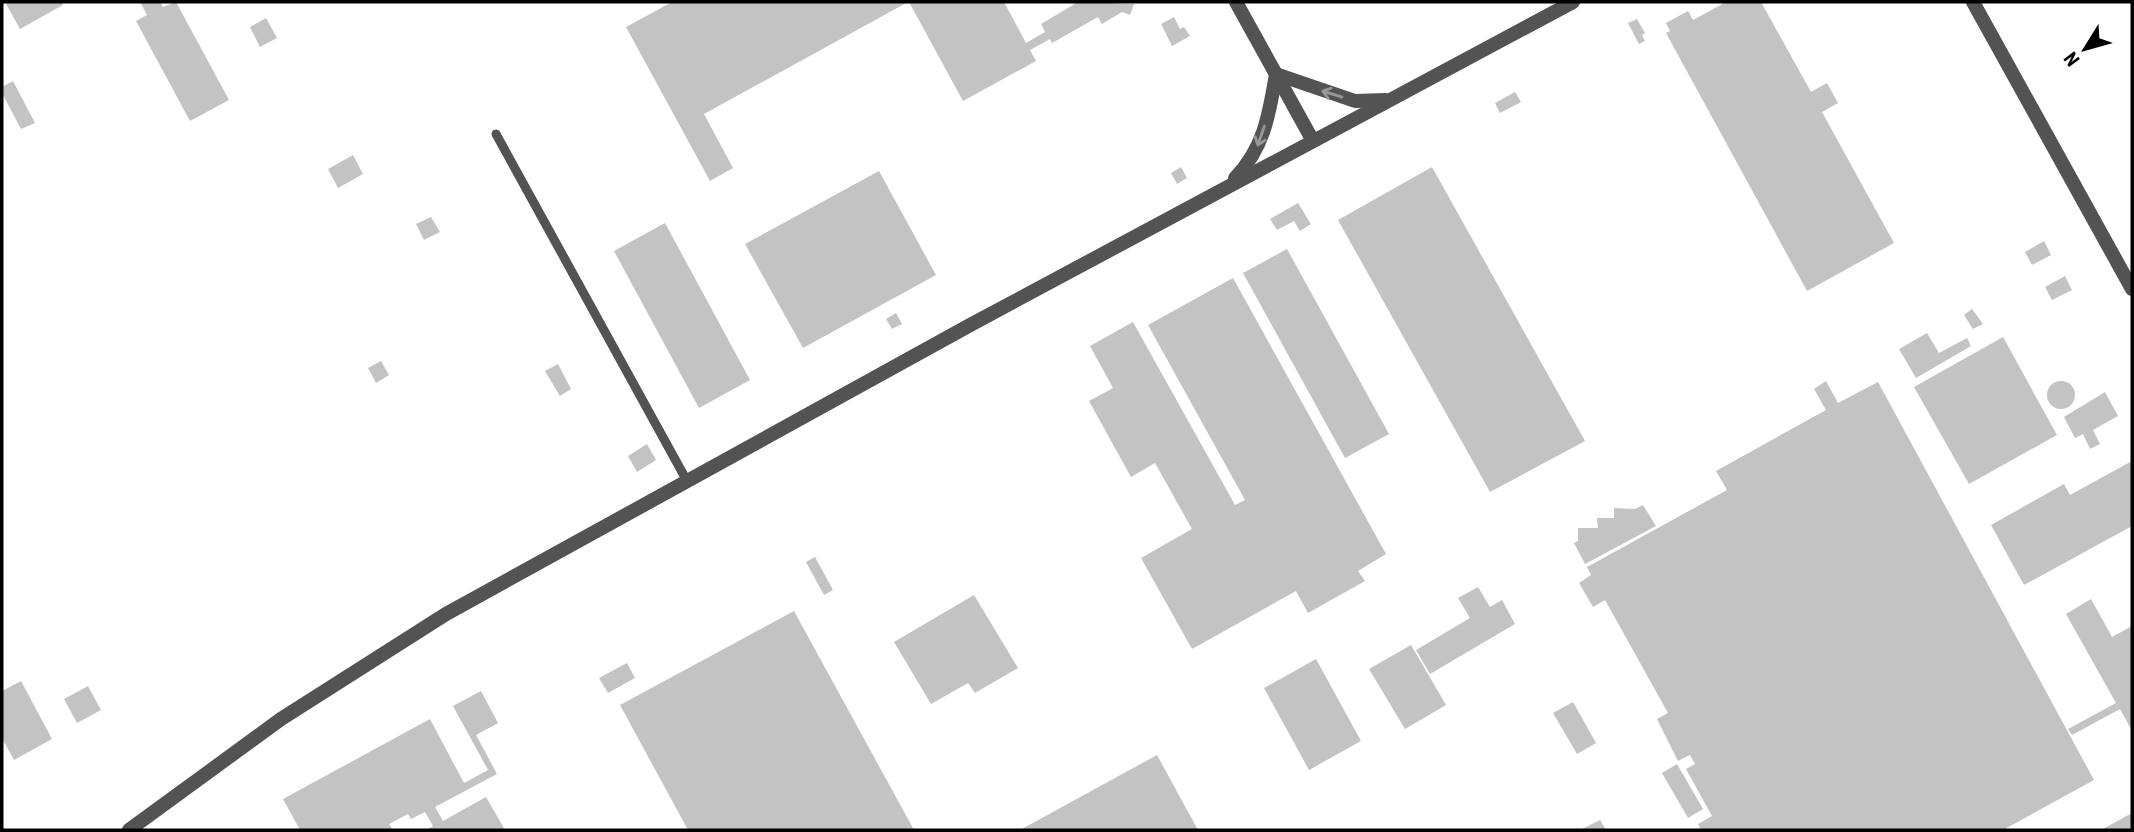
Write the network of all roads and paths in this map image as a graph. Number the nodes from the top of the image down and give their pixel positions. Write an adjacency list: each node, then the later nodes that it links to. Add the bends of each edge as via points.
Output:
1 (1236, 2): 4 (street)
2 (1573, 2): 5 (street)
3 (1973, 2): 9 (street)
4 (1276, 75): 5 (street, one-way to 4, via 1355,101); 7 (street); 8 (street, one-way to 8, via 1254,158)
5 (1390, 100): 7 (street)
6 (496, 134): 10 (lane)
7 (1313, 141): 8 (street)
8 (1226, 188): 10 (street)
9 (2132, 289)
10 (687, 481): 11 (street, via 446,614 281,719)
11 (129, 828)

